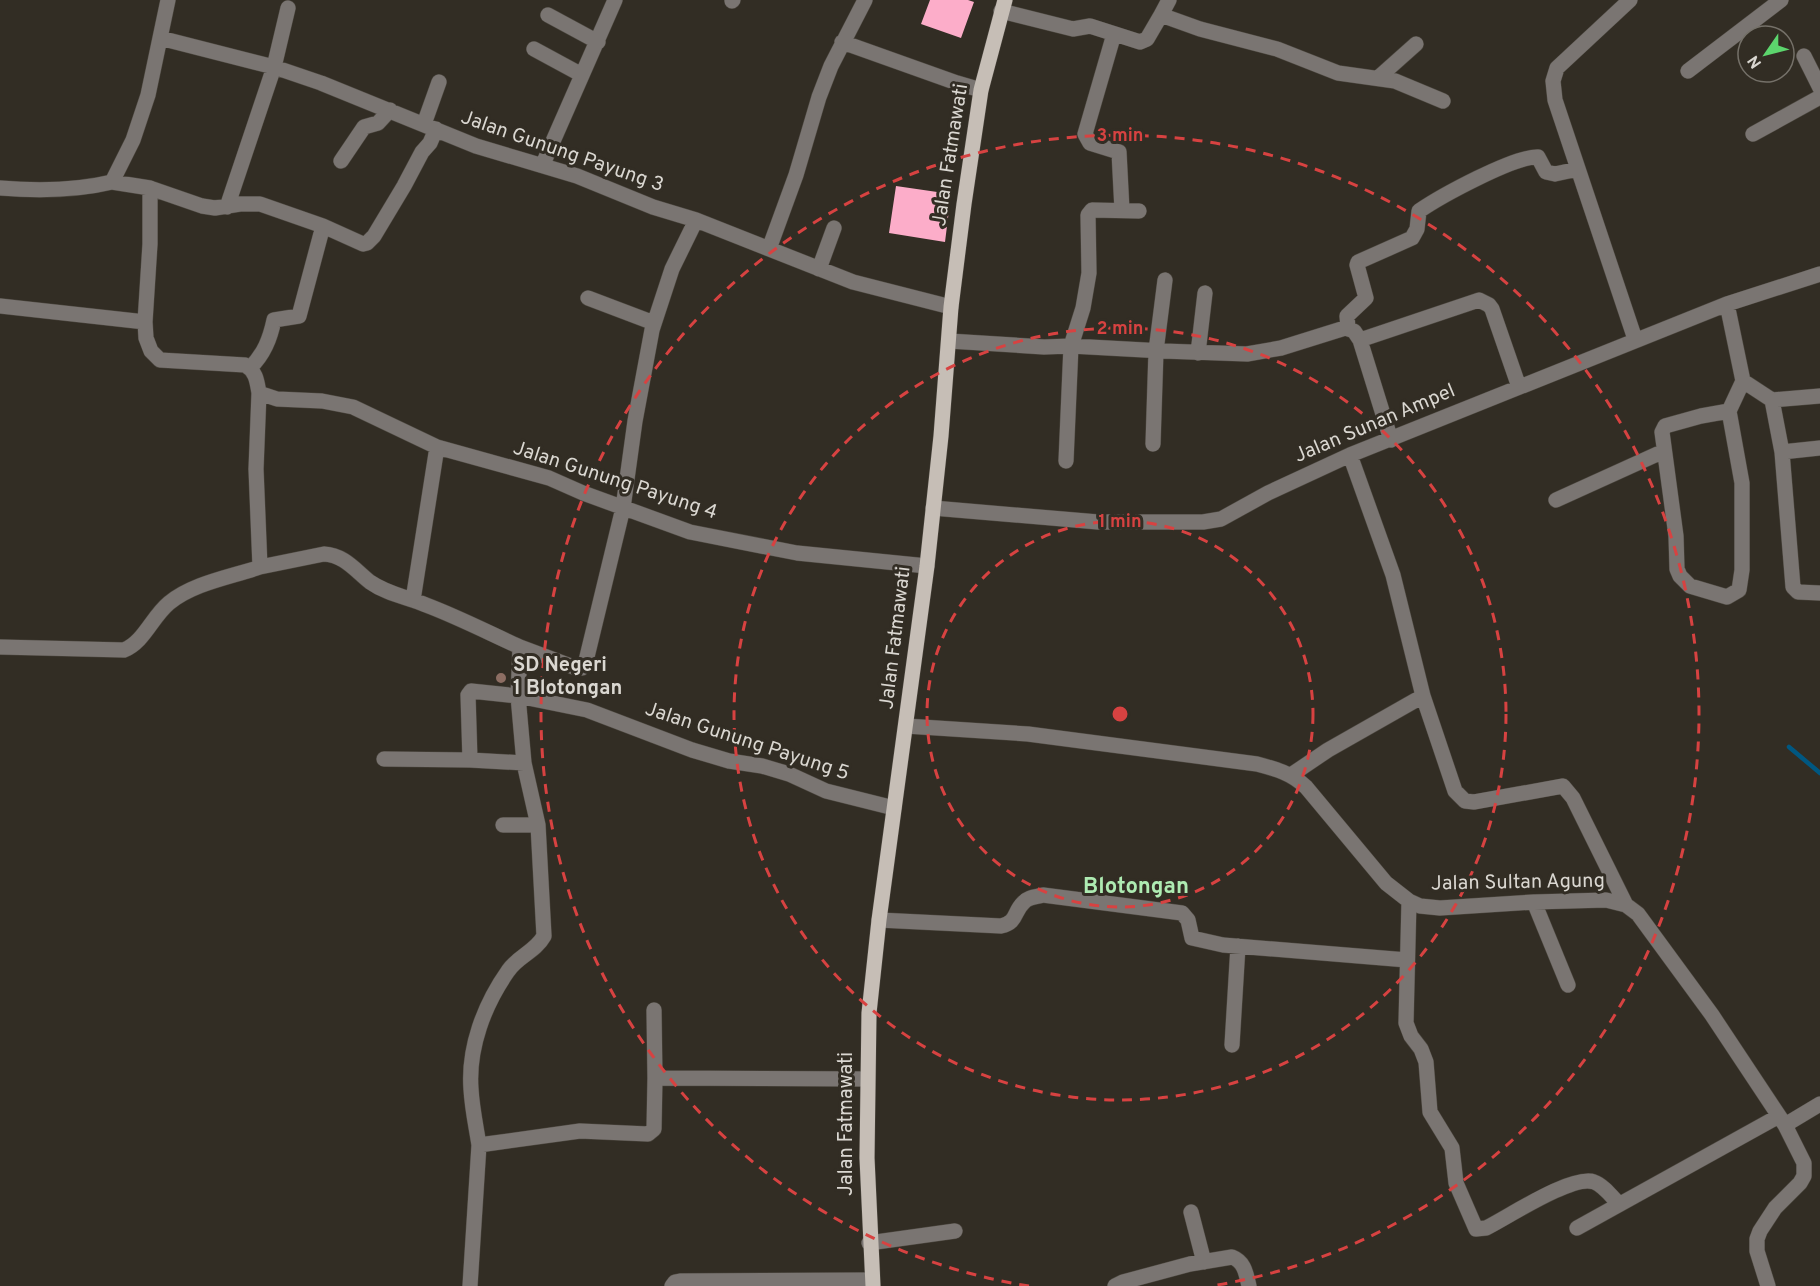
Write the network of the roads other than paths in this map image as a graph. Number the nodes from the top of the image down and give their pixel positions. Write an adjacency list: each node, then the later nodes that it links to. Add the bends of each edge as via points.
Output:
1 (168, 0): 12 (street)
2 (615, 0): 13 (street)
3 (866, 0): 14 (street)
4 (1169, 0): 10 (street)
5 (1630, 0): 32 (street, via 1554,76 1555,100)
6 (1781, 0): 19 (street)
7 (1003, 6): 11 (street, via 1073,29 1090,26); 24 (main road, Jalan Fatmawati)
8 (288, 8): 18 (street)
9 (548, 15): 13 (street)
10 (1161, 15): 11 (street, via 1144,41); 21 (street, via 1277,49 1338,73)
11 (1114, 34): 37 (street, via 1085,134 1090,143 1118,155)
12 (160, 38): 18 (street, Jalan Gunung Payung 3); 33 (street, via 133,140)
13 (598, 42): 20 (street)
14 (842, 42): 24 (street); 42 (street, via 819,97)
15 (1416, 44): 21 (street)
16 (534, 49): 20 (street)
17 (1804, 56): 23 (street)
18 (274, 67): 27 (street, Jalan Gunung Payung 3); 36 (street)
19 (1688, 71)
20 (582, 75): 31 (street)
21 (1379, 77): 26 (street)
22 (439, 82): 28 (street)
23 (1820, 88)
24 (981, 90): 51 (main road, Jalan Fatmawati)
25 (1820, 97): 29 (street)
26 (1443, 101)
27 (390, 110): 28 (street, Jalan Gunung Payung 3); 30 (street, via 381,121 364,127)
28 (430, 127): 31 (street, Jalan Gunung Payung 3, via 476,146); 40 (street, via 430,143 367,243)
29 (1753, 134)
30 (341, 161)
31 (543, 164): 39 (street, Jalan Gunung Payung 3)
32 (1578, 169): 54 (street, via 1546,172 1538,157 1530,157 1419,210 1412,238 1358,262 1366,298 1347,316); 55 (street)
33 (112, 182): 34 (street, via 60,190); 35 (street)
34 (0, 188)
35 (150, 188): 36 (street, via 202,206); 52 (street)
36 (227, 207): 40 (street, via 260,204)
37 (1122, 210): 38 (street); 58 (street, via 1092,210 1088,215 1089,273)
38 (1139, 211)
39 (696, 220): 42 (street, Jalan Gunung Payung 3); 53 (street, via 672,269)
40 (323, 226): 61 (street, via 300,316 274,320 266,349)
41 (834, 228): 43 (street)
42 (770, 249): 43 (street, Jalan Gunung Payung 3)
43 (819, 269): 51 (street, Jalan Gunung Payung 3, via 853,282)
44 (1814, 276): 46 (street); 49 (street, Jalan Sunan Ampel)
45 (1165, 279): 59 (street)
46 (1820, 291)
47 (1205, 293): 60 (street)
48 (588, 298): 53 (street)
49 (1727, 304): 55 (street, Jalan Sunan Ampel); 62 (street)
50 (0, 306): 52 (street)
51 (951, 307): 57 (main road, Jalan Fatmawati)
52 (145, 322): 61 (street, via 151,351 160,360)
53 (654, 323): 77 (street)
54 (1348, 327): 56 (street); 60 (street, via 1247,354)
55 (1635, 339): 63 (street, Jalan Sunan Ampel)
56 (1360, 340): 63 (street, via 1484,301 1492,309); 68 (street)
57 (949, 341): 58 (street); 78 (main road, Jalan Fatmawati)
58 (1071, 346): 59 (street); 75 (street)
59 (1156, 351): 60 (street); 69 (street)
60 (1198, 353)
61 (250, 368): 64 (street)
62 (1743, 381): 66 (street); 67 (street)
63 (1519, 387): 68 (street, Jalan Sunan Ampel)
64 (259, 393): 70 (street, Jalan Gunung Payung 4, via 277,399 353,407); 80 (street, via 256,469)
65 (1820, 396): 66 (street)
66 (1772, 400): 73 (street)
67 (1729, 411): 72 (street, via 1665,426); 72 (street, via 1742,483 1743,526 1741,584 1730,596 1690,586 1680,576)
68 (1391, 440): 74 (street, Jalan Sunan Ampel)
69 (1153, 444)
70 (437, 447): 77 (street, Jalan Gunung Payung 4, via 549,478); 82 (street)
71 (1820, 448): 73 (street)
72 (1664, 451): 76 (street)
73 (1782, 452): 81 (street, via 1793,587 1798,592)
74 (1350, 455): 78 (street, Jalan Sunan Ampel, via 1268,493 1238,512 1203,522 1098,522); 86 (street, via 1393,576)
75 (1066, 461)
76 (1556, 500)
77 (623, 508): 79 (street, Jalan Gunung Payung 4, via 690,532 797,553); 84 (street, via 585,664 576,668)
78 (933, 508): 79 (main road, Jalan Fatmawati)
79 (927, 566): 87 (main road, Jalan Fatmawati)
80 (260, 567): 82 (street, via 333,554 372,583); 83 (street, via 179,596 137,642 124,650)
81 (1820, 593)
82 (413, 600): 84 (street)
83 (0, 647)
84 (520, 647): 85 (street)
85 (518, 696): 89 (street, Jalan Gunung Payung 5, via 471,691); 90 (street); 92 (street, Jalan Gunung Payung 5, via 588,710 692,750 762,766 826,791)
86 (1423, 696): 91 (street); 97 (street, via 1455,790 1465,801 1563,786 1573,798)
87 (906, 726): 91 (street, Jalan Sultan Agung, via 1028,734 1257,764); 92 (main road, Jalan Fatmawati)
88 (384, 759): 89 (street)
89 (470, 760): 90 (street)
90 (524, 763): 94 (street)
91 (1291, 775): 95 (street, Jalan Sultan Agung, via 1306,787 1386,883)
92 (894, 808): 98 (main road, Jalan Fatmawati)
93 (503, 825): 94 (street)
94 (538, 825): 108 (street, via 544,936 506,973 479,1026 472,1057 471,1089)
95 (1409, 901): 96 (street, Jalan Sultan Agung, via 1429,908); 100 (street)
96 (1534, 902): 97 (street, Jalan Sultan Agung, via 1606,900); 101 (street)
97 (1626, 905): 107 (street, Jalan Sultan Agung, via 1638,914 1686,977)
98 (879, 920): 99 (street, via 1001,926 1014,919 1026,900 1042,895 1182,912 1192,938); 105 (main road, Jalan Fatmawati)
99 (1238, 946): 100 (street); 103 (street)
100 (1407, 960): 109 (street, via 1406,1023 1426,1062 1430,1112 1452,1148 1456,1182 1476,1229 1486,1228 1578,1181 1594,1182)
101 (1568, 985)
102 (654, 1010): 104 (street)
103 (1232, 1045)
104 (655, 1078): 105 (street); 108 (street, via 654,1129 648,1134 580,1131)
105 (867, 1079): 113 (main road, Jalan Fatmawati)
106 (1820, 1104): 107 (street)
107 (1782, 1120): 109 (street); 120 (street, Jalan Sultan Agung, via 1805,1171 1800,1183 1775,1208 1757,1239)
108 (479, 1145): 116 (street)
109 (1619, 1204): 111 (street)
110 (1191, 1212): 114 (street)
111 (1577, 1228)
112 (955, 1230): 113 (street)
113 (869, 1243): 115 (main road, Jalan Fatmawati)
114 (1204, 1262): 118 (street); 119 (street, via 1239,1259)
115 (872, 1283): 117 (street, via 680,1281)
116 (470, 1286)
117 (672, 1286)
118 (1115, 1286)
119 (1249, 1286)
120 (1768, 1286)

